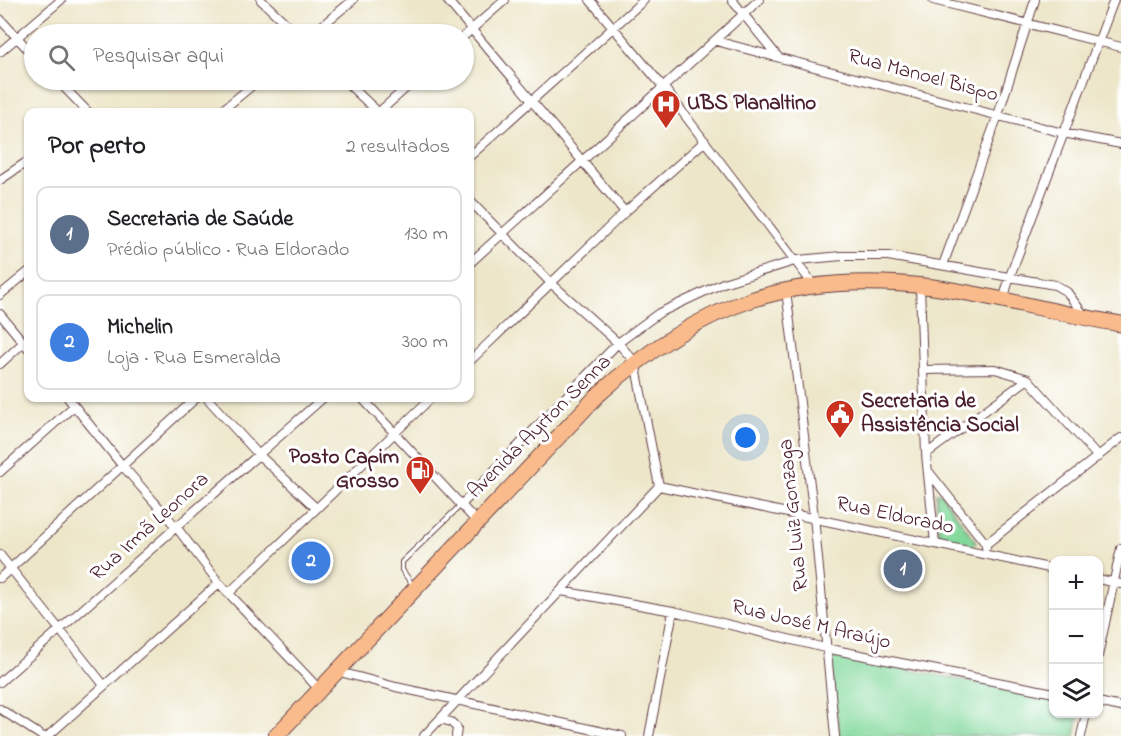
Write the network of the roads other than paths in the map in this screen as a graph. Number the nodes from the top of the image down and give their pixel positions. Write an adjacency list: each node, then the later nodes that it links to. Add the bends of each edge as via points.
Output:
1 (61, 0): 15 (street)
2 (261, 0): 16 (street)
3 (353, 0): 17 (street)
4 (447, 0): 18 (street)
5 (505, 0): 20 (street)
6 (590, 0): 21 (street)
7 (644, 0): 21 (street)
8 (732, 0): 13 (street)
9 (759, 0): 13 (street)
10 (933, 0): 19 (street)
11 (1035, 0): 19 (street)
12 (1114, 0): 26 (street)
13 (744, 15): 25 (street); 30 (street)
14 (0, 19): 24 (street)
15 (32, 24)
16 (286, 24)
17 (324, 24)
18 (468, 24)
19 (1028, 25): 26 (street); 41 (street)
20 (474, 26)
21 (615, 29): 31 (street); 36 (street)
22 (24, 31): 24 (street)
23 (474, 32): 36 (street)
24 (17, 37): 27 (street); 29 (street)
25 (716, 40): 30 (street, Rua Manoel Bispo); 31 (street)
26 (1098, 42): 28 (street); 42 (street)
27 (24, 45)
28 (1121, 47)
29 (0, 52)
30 (779, 57): 41 (street, Rua Manoel Bispo)
31 (665, 89): 43 (street); 46 (street)
32 (66, 90): 37 (street)
33 (247, 90): 38 (street)
34 (355, 90): 39 (street)
35 (403, 90): 40 (street)
36 (531, 100): 45 (street); 46 (street)
37 (83, 108)
38 (225, 108)
39 (374, 108)
40 (383, 108)
41 (998, 115): 42 (street, Rua Manoel Bispo); 54 (street)
42 (1063, 133): 44 (street, Rua Manoel Bispo); 56 (street)
43 (705, 141): 50 (street); 53 (street)
44 (1121, 144)
45 (474, 152)
46 (582, 159): 50 (street); 51 (street)
47 (24, 164): 48 (street)
48 (0, 180)
49 (474, 205): 51 (street)
50 (626, 212): 57 (street)
51 (502, 232): 52 (street); 57 (street)
52 (474, 259)
53 (798, 260): 54 (street, via 888,256); 59 (street); 67 (street, via 699,294 659,314)
54 (943, 265): 56 (street)
55 (24, 275): 61 (street)
56 (1010, 276): 62 (street); 64 (street, via 1054,285 1067,292)
57 (551, 283): 67 (street); 69 (street)
58 (920, 286): 59 (highway, Avenida Ayrton Senna, via 878,283); 62 (highway, Avenida Ayrton Senna); 72 (street)
59 (815, 287): 60 (highway, Avenida Ayrton Senna)
60 (786, 290): 70 (highway, Avenida Ayrton Senna, via 702,318); 92 (street, Rua Luiz Gonzaga)
61 (0, 295)
62 (1003, 301): 64 (highway, Avenida Ayrton Senna)
63 (0, 314): 66 (street)
64 (1086, 318): 65 (highway, Avenida Ayrton Senna)
65 (1121, 324)
66 (24, 343)
67 (618, 343): 70 (street); 90 (street)
68 (24, 346): 71 (street)
69 (474, 356)
70 (635, 362): 89 (street); 93 (highway, Avenida Ayrton Senna, via 575,417)
71 (0, 363)
72 (922, 370): 73 (street, via 995,369); 84 (street)
73 (1028, 379): 84 (street); 85 (street)
74 (71, 402): 80 (street)
75 (191, 402): 86 (street)
76 (211, 402): 83 (street)
77 (318, 402): 83 (street, Rua Irmã Leonora)
78 (366, 402): 81 (street)
79 (427, 402): 81 (street)
80 (74, 406): 86 (street); 88 (street)
81 (396, 431): 90 (street); 91 (street)
82 (1121, 438): 85 (street)
83 (258, 454): 91 (street); 94 (street, Rua Irmã Leonora)
84 (926, 454): 87 (street)
85 (1098, 457): 97 (street)
86 (121, 464): 94 (street); 99 (street)
87 (929, 471): 95 (street); 97 (street)
88 (0, 472)
89 (659, 486): 92 (street, Rua Eldorado); 106 (street)
90 (463, 504): 93 (street); 105 (lane, via 402,562 402,570)
91 (316, 508): 107 (street)
92 (814, 517): 95 (street, Rua Eldorado); 111 (street, Rua Luiz Gonzaga)
93 (476, 521): 105 (highway, Avenida Ayrton Senna)
94 (177, 528): 103 (street); 109 (street, Rua Irmã Leonora)
95 (934, 544): 97 (street, Rua Eldorado)
96 (1121, 548): 104 (street)
97 (985, 549): 100 (street, Rua Eldorado)
98 (0, 555): 99 (street)
99 (11, 568): 101 (street); 109 (street)
100 (1049, 568)
101 (0, 578)
102 (1103, 580): 104 (street)
103 (219, 583): 107 (street); 114 (street)
104 (1118, 584): 110 (street)
105 (414, 587): 112 (highway, Avenida Ayrton Senna)
106 (561, 591): 108 (street, Rua José M Araújo); 117 (street)
107 (229, 593): 115 (street)
108 (672, 611): 111 (street, Rua José M Araújo); 129 (street)
109 (61, 631): 113 (street, Rua Irmã Leonora); 114 (street)
110 (1103, 638)
111 (825, 648): 116 (street, Rua José M Araújo); 130 (street, Rua Luiz Gonzaga)
112 (336, 670): 115 (highway, Avenida Ayrton Senna); 117 (street)
113 (0, 682)
114 (103, 684): 125 (street)
115 (319, 689): 123 (highway, Avenida Ayrton Senna)
116 (1049, 692)
117 (458, 701): 122 (street); 128 (street)
118 (1103, 703): 119 (street)
119 (1121, 707)
120 (0, 709): 124 (street)
121 (1085, 718): 131 (street)
122 (440, 719): 126 (street); 127 (street, via 457,728)
123 (281, 734)
124 (42, 736)
125 (48, 736)
126 (424, 736)
127 (456, 736)
128 (622, 736)
129 (649, 736)
130 (835, 736)
131 (1081, 736)

